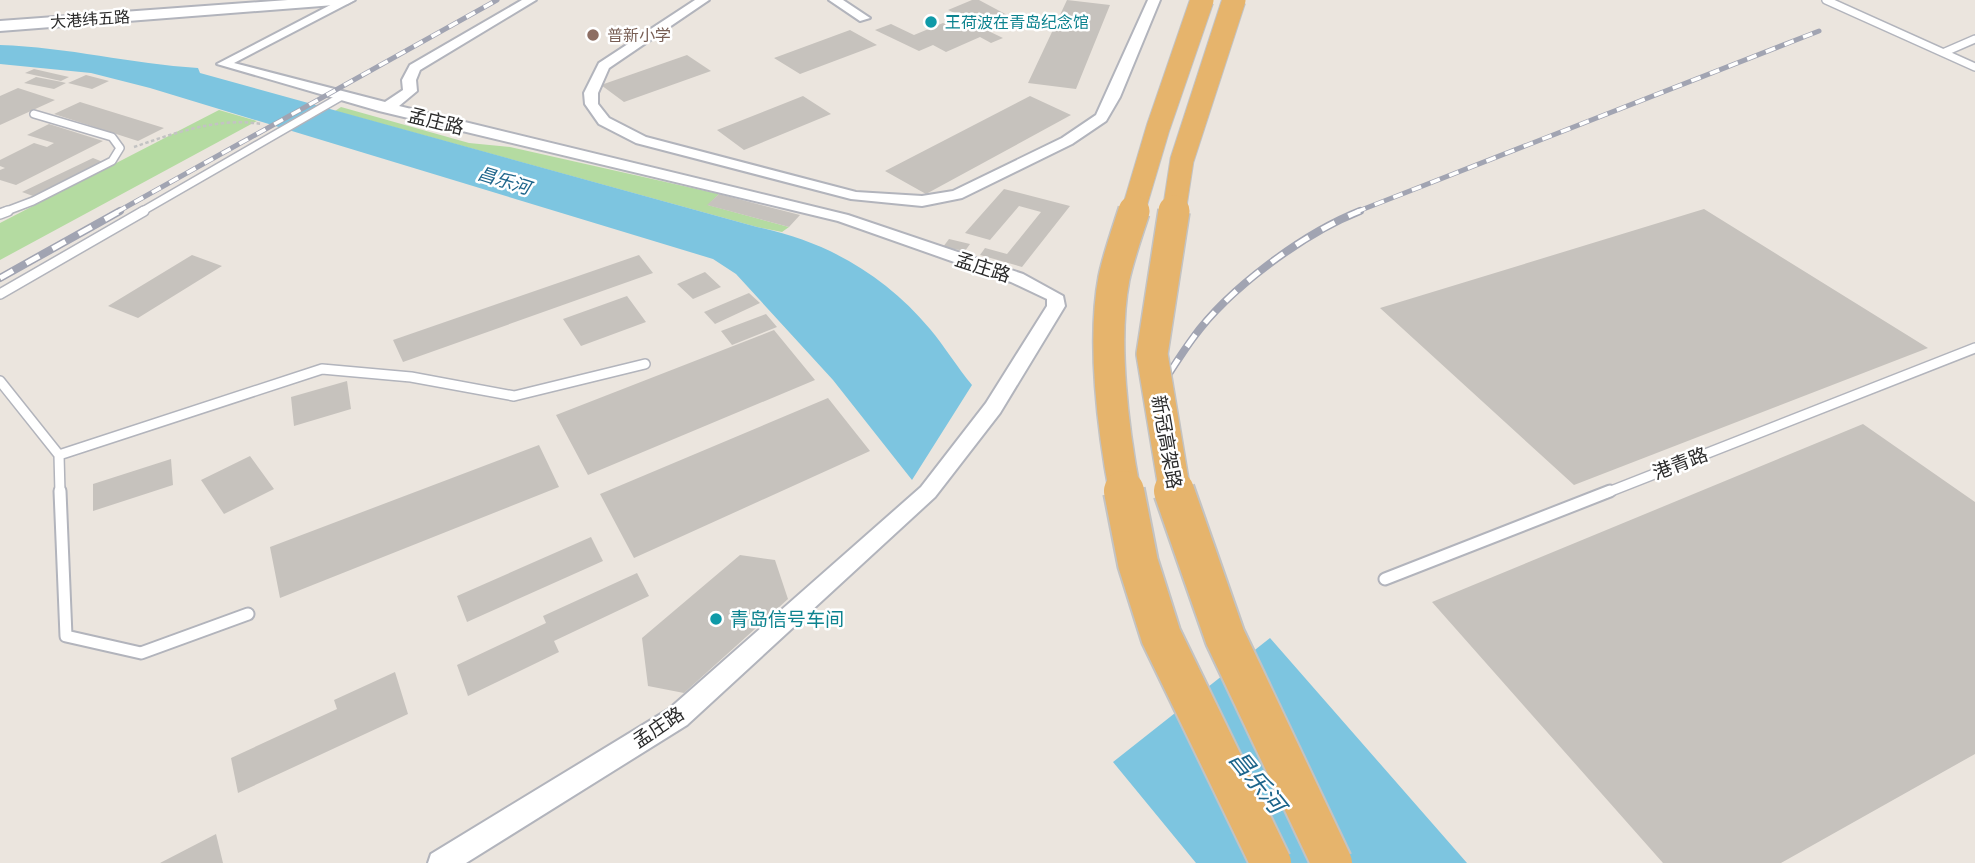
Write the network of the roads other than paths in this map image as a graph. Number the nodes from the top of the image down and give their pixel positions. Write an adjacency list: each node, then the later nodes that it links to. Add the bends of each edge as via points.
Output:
1 (348, 0): 9 (street, 大港纬五路); 15 (street, 孟庄路, via 223,64)
2 (530, 0): 16 (street, via 415,68 410,91)
3 (703, 0): 5 (street, via 604,66 592,82 589,99 596,115 613,129 641,140 856,196 922,201 957,195 1067,141 1101,118)
4 (835, 0): 10 (street)
5 (1154, 0)
6 (1202, 0): 27 (highway, bridge, via 1114,279 1109,345 1117,453 1139,563 1161,636)
7 (1234, 0): 28 (highway, 新冠高架路, bridge, via 1182,160 1152,354 1171,481 1225,637)
8 (1826, 0): 13 (lane)
9 (278, 2): 11 (street, 大港纬五路)
10 (864, 18)
11 (0, 26)
12 (1975, 39): 13 (lane)
13 (1945, 52): 14 (lane)
14 (1975, 67)
15 (342, 96): 16 (street, 孟庄路); 19 (lane)
16 (384, 108): 26 (street, 孟庄路, via 843,218 1017,278 1055,296 1056,306 993,408 929,492 678,717)
17 (34, 114): 18 (lane, via 113,137 120,148 112,161)
18 (0, 214)
19 (0, 294)
20 (1975, 348): 24 (lane, 港青路)
21 (645, 364): 23 (lane, via 514,396 411,376 322,369)
22 (0, 381): 23 (lane)
23 (59, 455): 25 (lane, via 66,636 141,653)
24 (1385, 579)
25 (248, 614)
26 (441, 863)
27 (1271, 863)
28 (1332, 863)

